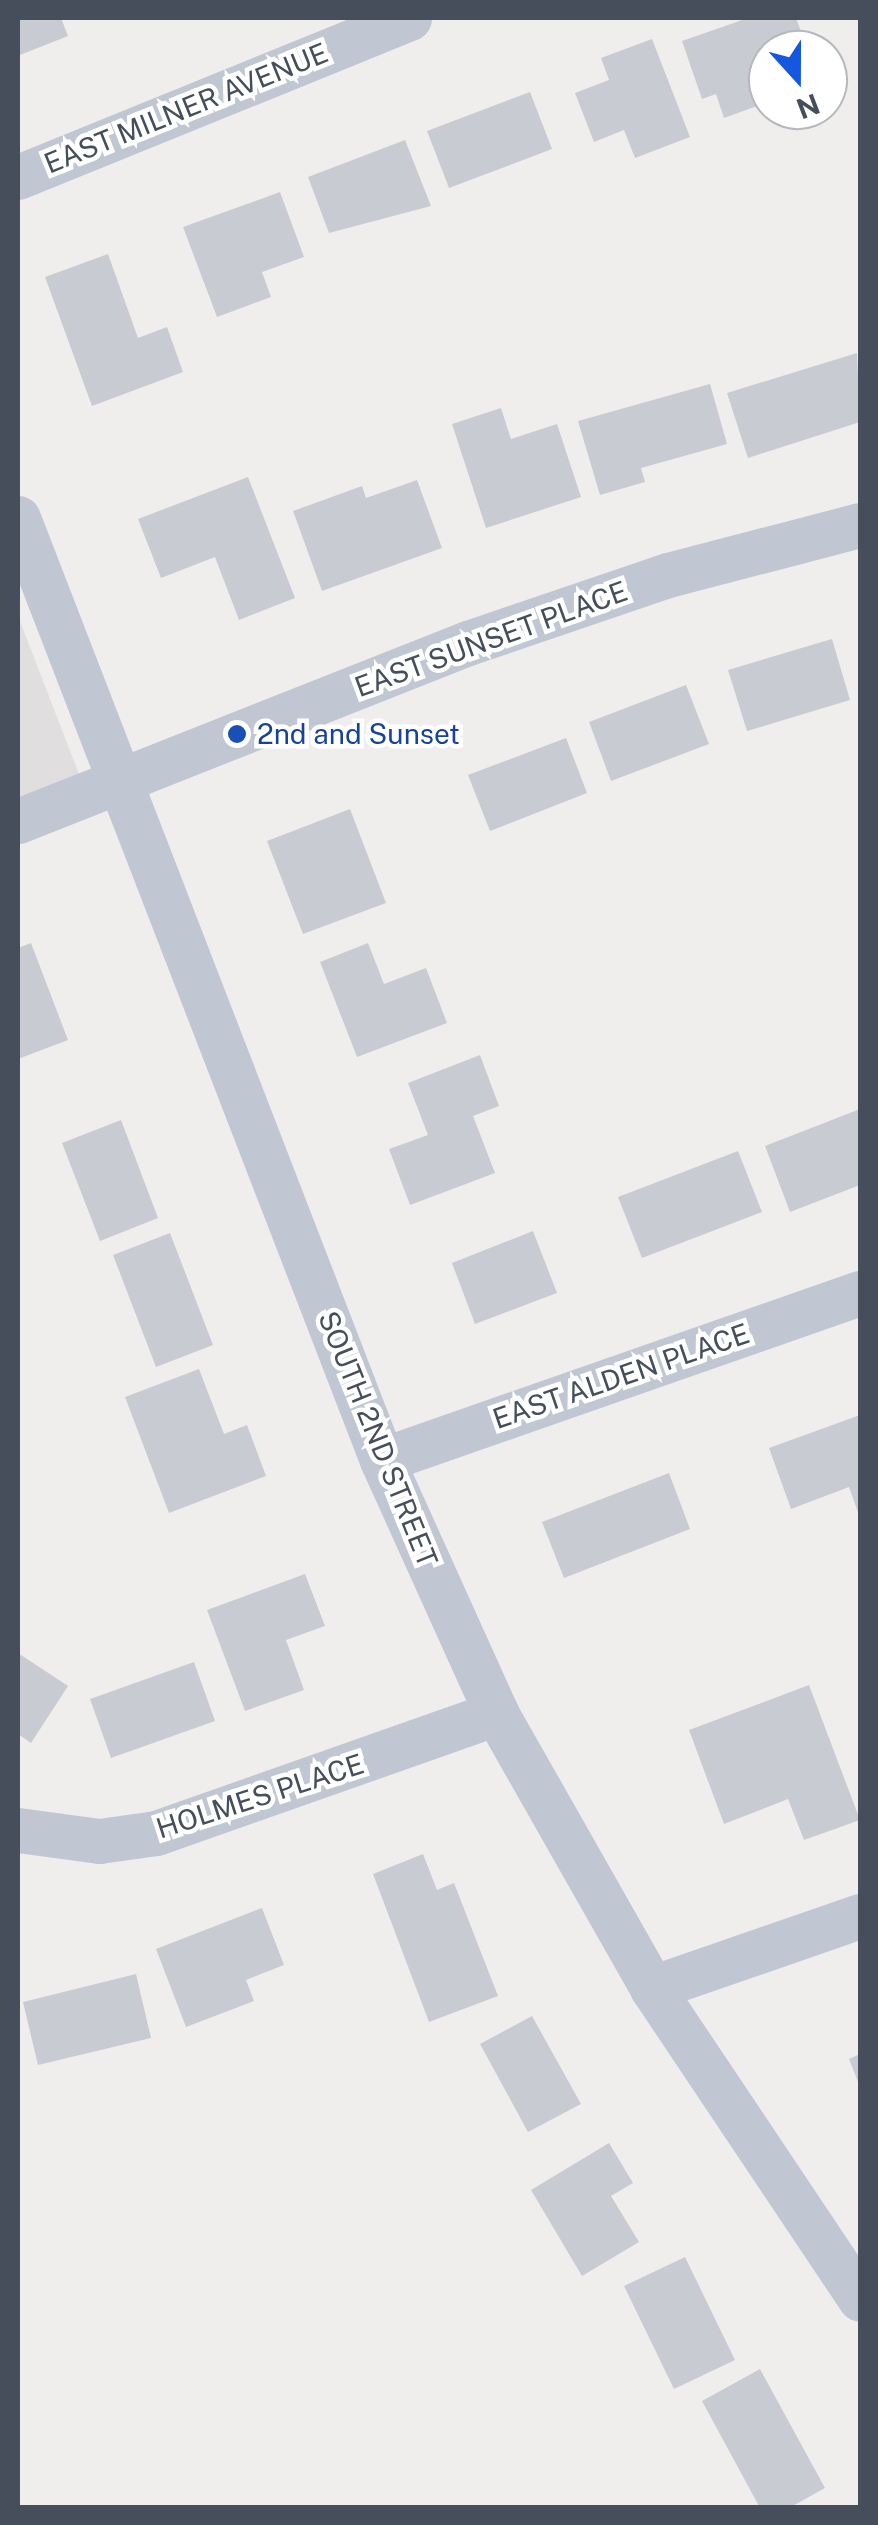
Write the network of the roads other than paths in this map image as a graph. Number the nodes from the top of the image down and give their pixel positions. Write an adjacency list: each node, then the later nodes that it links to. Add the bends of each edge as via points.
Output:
1 (409, 18): 2 (street, EAST MILNER AVENUE)
2 (18, 176)
3 (18, 518): 5 (street, SOUTH 2ND STREET)
4 (860, 526): 5 (street, EAST SUNSET PLACE, via 668,576 468,643)
5 (121, 780): 6 (street, EAST SUNSET PLACE); 8 (street, SOUTH 2ND STREET)
6 (18, 821)
7 (860, 1293): 8 (street, EAST ALDEN PLACE)
8 (382, 1460): 9 (street, SOUTH 2ND STREET)
9 (496, 1713): 10 (street, HOLMES PLACE, via 156,1832 99,1840); 12 (street, SOUTH 2ND STREET)
10 (18, 1830)
11 (860, 1916): 12 (street)
12 (652, 1988): 13 (street, SOUTH 2ND STREET)
13 (860, 2298)

